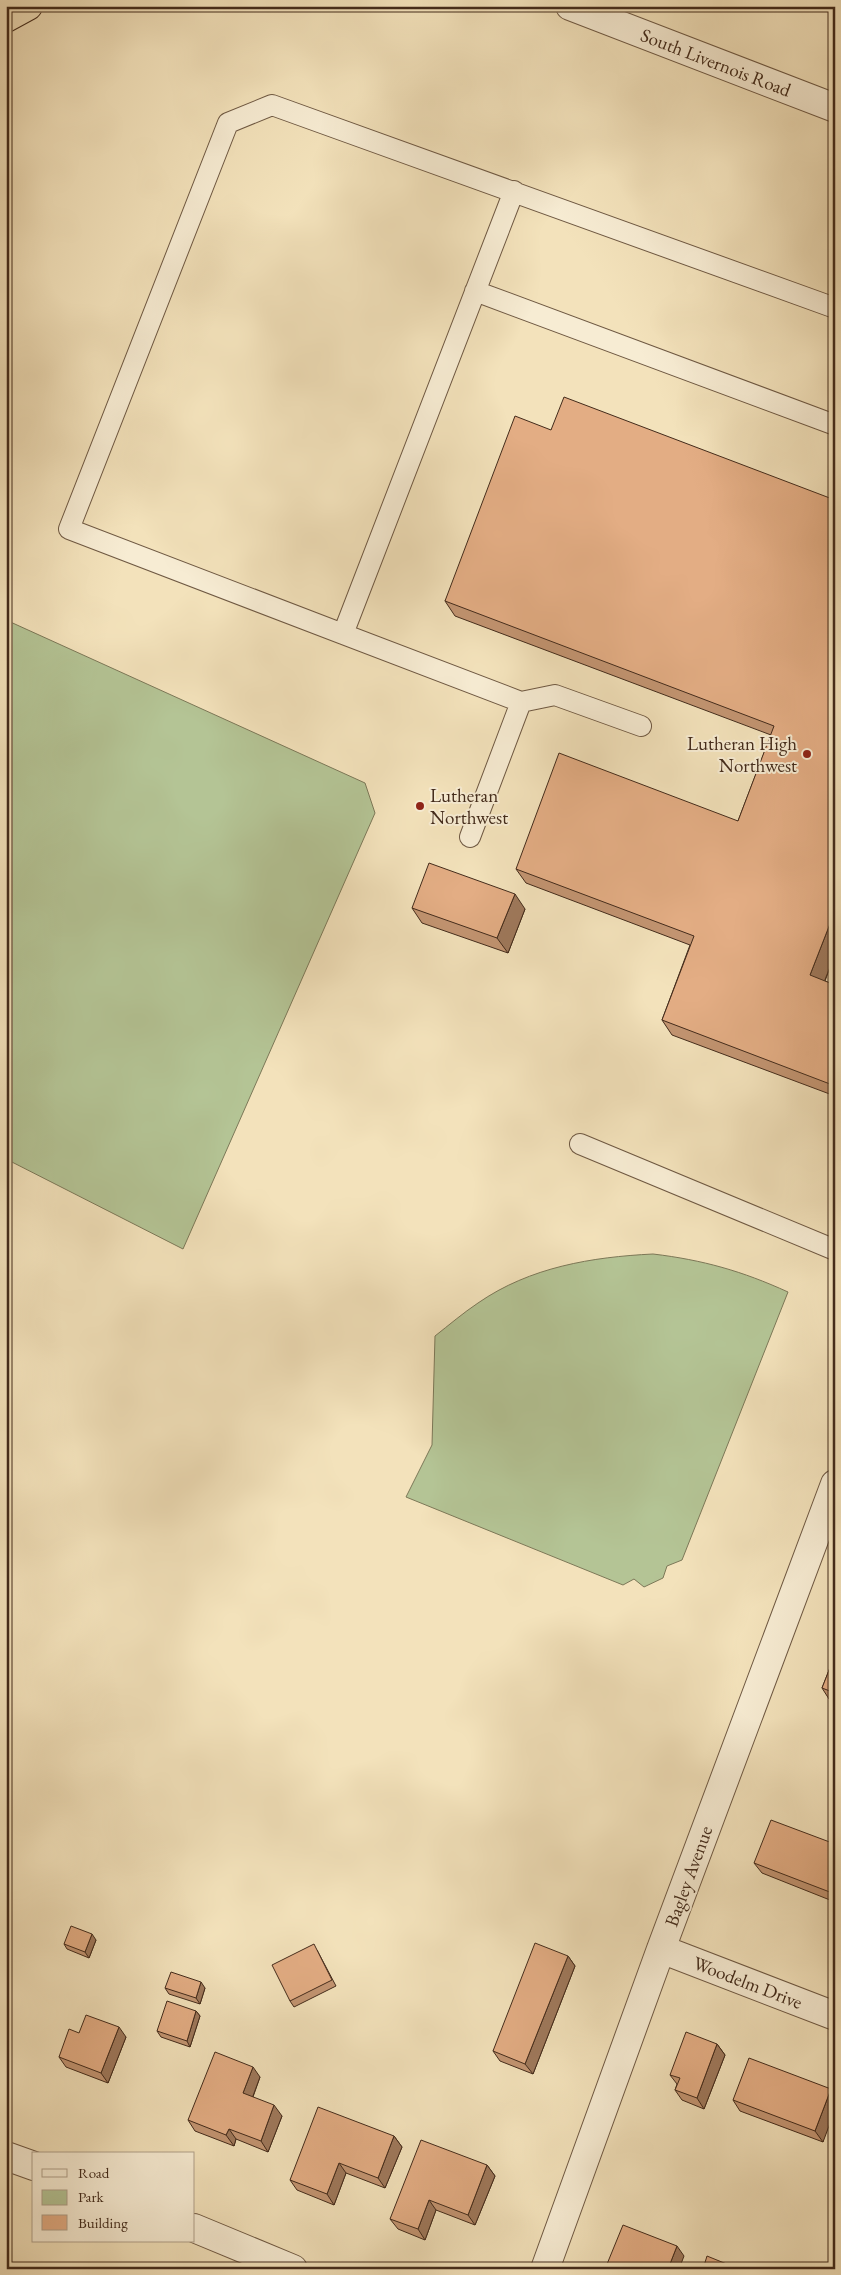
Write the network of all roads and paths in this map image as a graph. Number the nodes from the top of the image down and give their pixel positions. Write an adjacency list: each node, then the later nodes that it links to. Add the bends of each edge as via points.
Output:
1 (28, 6): 3 (highway)
2 (570, 6): 4 (street, South Livernois Road)
3 (6, 18)
4 (835, 108)
5 (514, 191): 6 (lane); 7 (lane); 9 (lane, via 272,105 228,123 69,529)
6 (475, 291): 8 (lane); 9 (lane)
7 (835, 308)
8 (835, 425)
9 (343, 634): 10 (lane)
10 (521, 702): 11 (lane, via 554,695); 12 (lane)
11 (641, 726)
12 (470, 838)
13 (580, 1144): 14 (lane)
14 (835, 1250)
15 (835, 1484): 16 (street, Bagley Avenue)
16 (825, 1537): 17 (street, Bagley Avenue)
17 (662, 1948): 18 (street, Woodelm Drive); 23 (street, Bagley Avenue)
18 (835, 2016)
19 (6, 2156): 20 (street)
20 (32, 2165)
21 (195, 2228): 22 (street)
22 (293, 2269)
23 (545, 2269)

